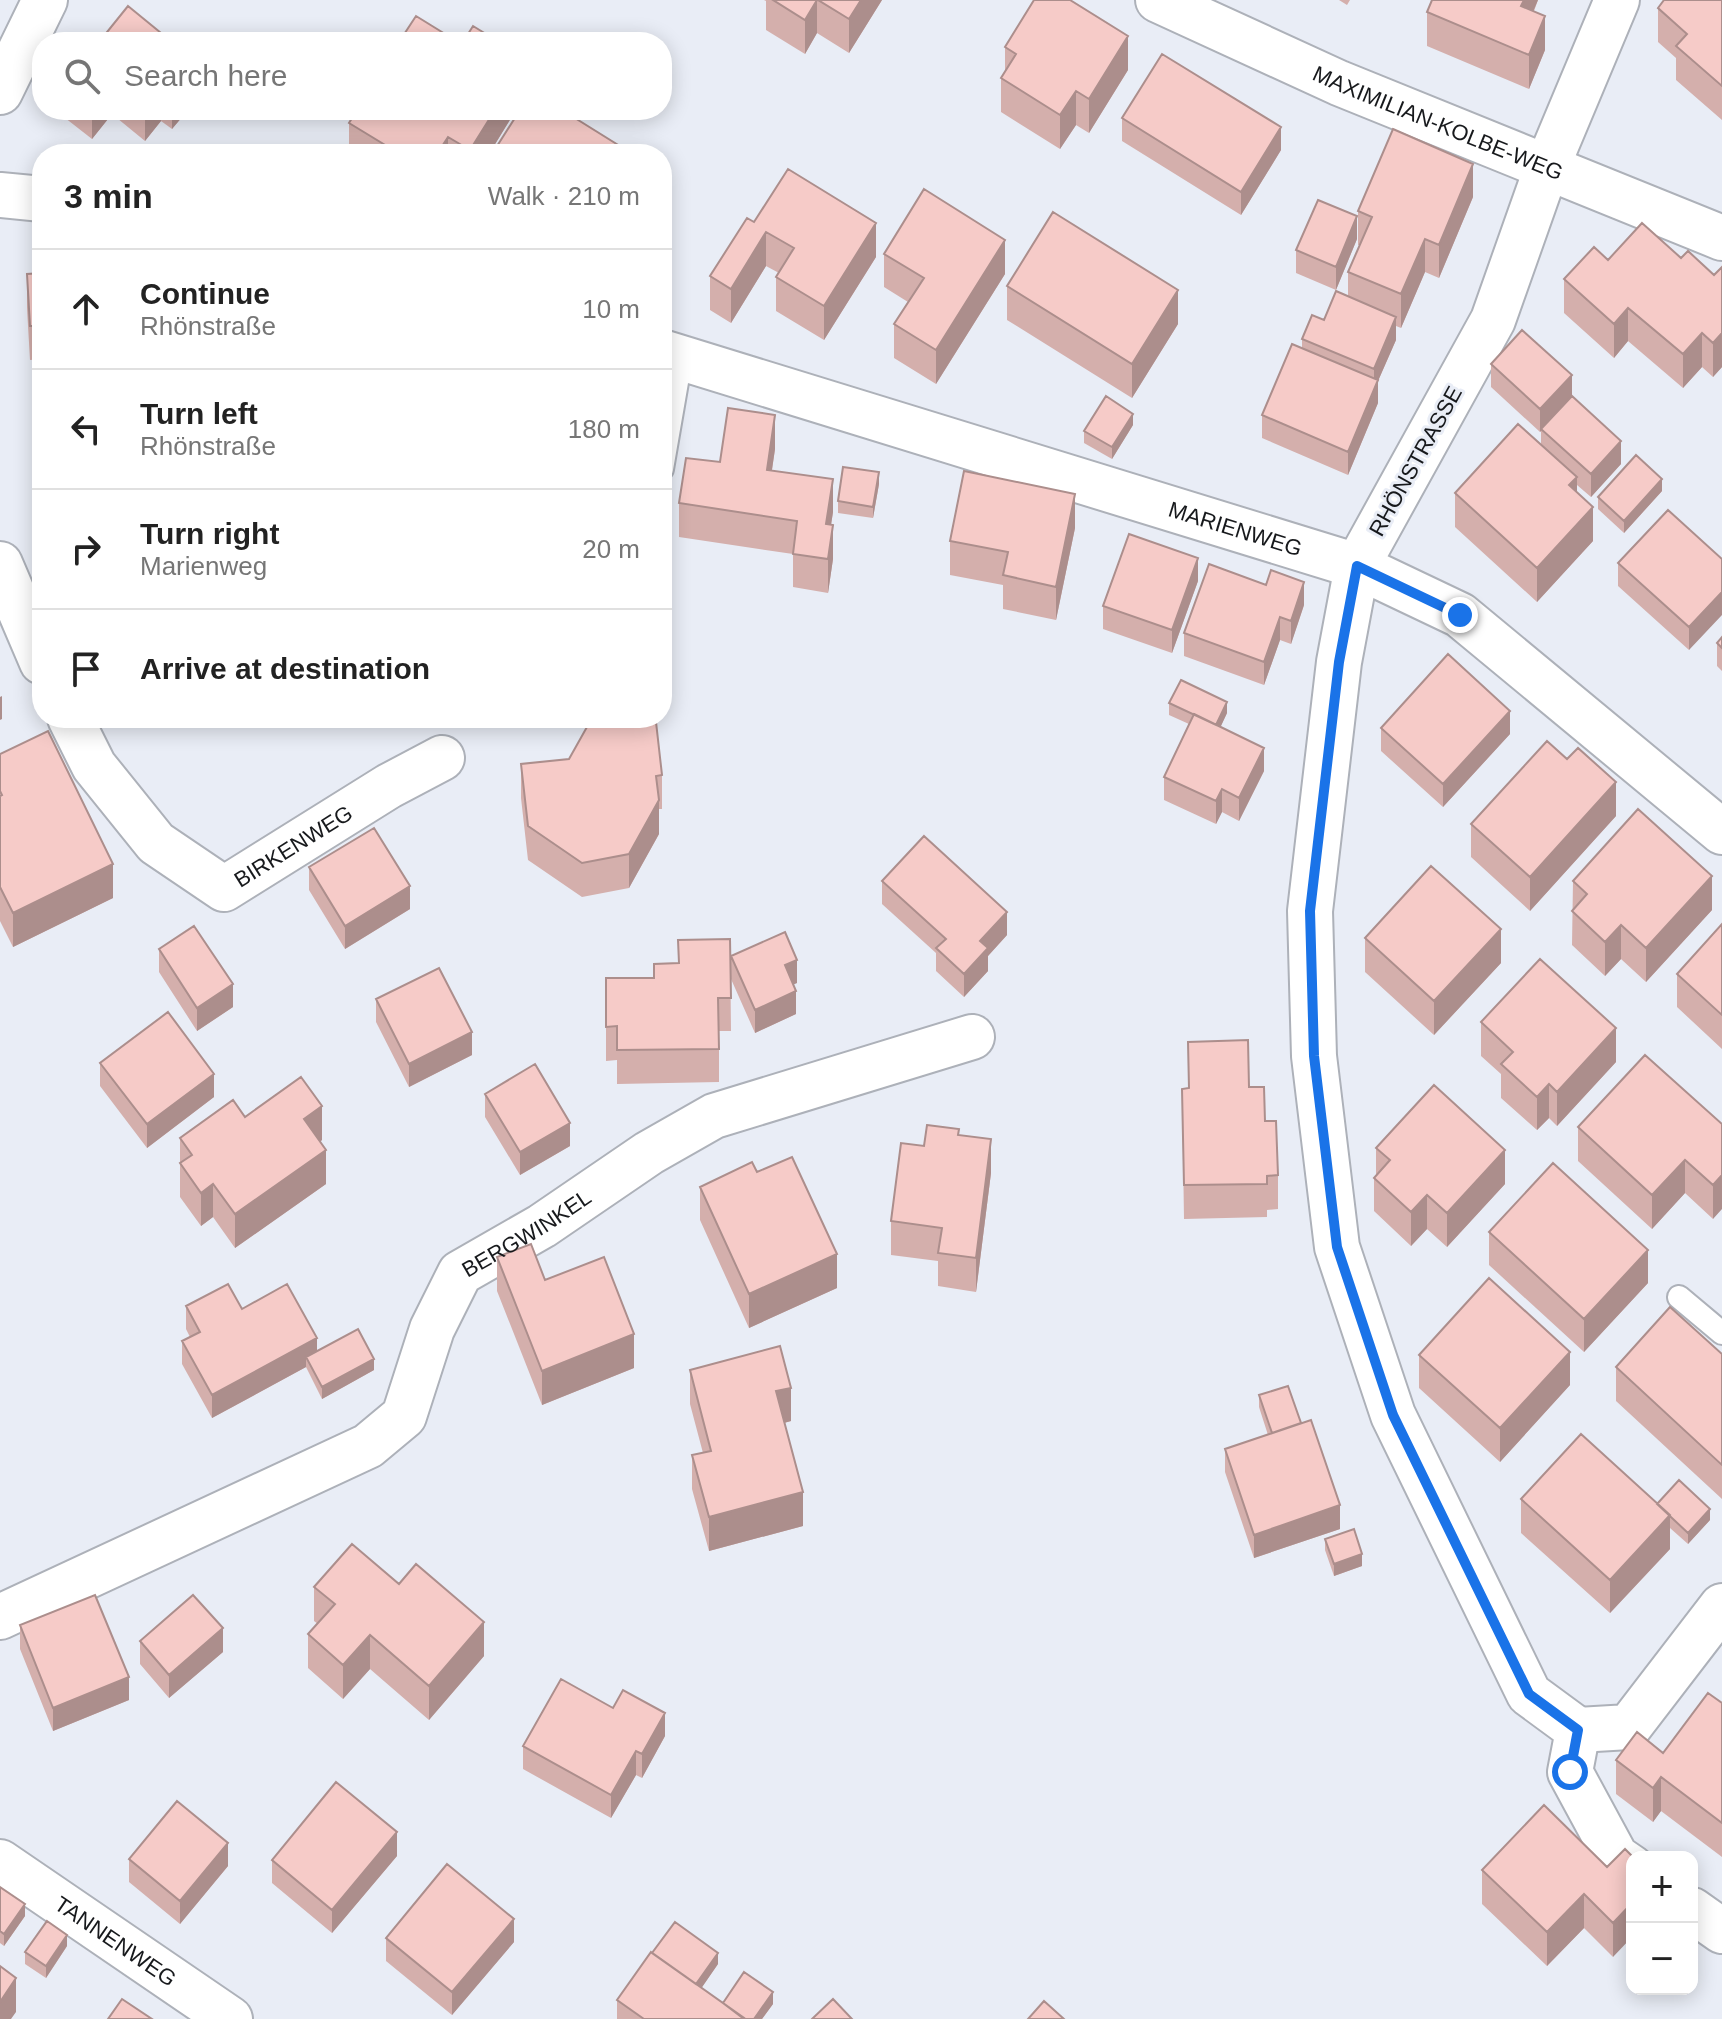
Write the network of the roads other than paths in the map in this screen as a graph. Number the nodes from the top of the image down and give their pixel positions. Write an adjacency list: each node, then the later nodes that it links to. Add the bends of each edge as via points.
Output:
1 (45, 0): 4 (street)
2 (1158, 0): 5 (street, MAXIMILIAN-KOLBE-WEG, via 1339,83)
3 (1617, 0): 5 (street, RHÖNSTRASSE)
4 (0, 92)
5 (1547, 167): 8 (street, MAXIMILIAN-KOLBE-WEG); 11 (street, RHÖNSTRASSE, via 1493,320)
6 (0, 195): 7 (street)
7 (32, 198)
8 (1722, 238)
9 (672, 355): 11 (street, MARIENWEG)
10 (0, 564): 12 (street)
11 (1357, 566): 15 (street, MARIENWEG, via 1460,615); 21 (street, RHÖNSTRASSE, via 1339,662 1310,911 1314,1056 1337,1247 1393,1415 1529,1694)
12 (32, 639)
13 (75, 728): 14 (street, BIRKENWEG, via 94,766 156,843 224,889)
14 (442, 758)
15 (1722, 832)
16 (972, 1037): 20 (street, BERGWINKEL, via 714,1116 649,1153 542,1226 460,1273 432,1329 404,1416 368,1446)
17 (1679, 1297): 18 (lane)
18 (1722, 1333)
19 (1722, 1606): 21 (street, via 1629,1727)
20 (0, 1617)
21 (1578, 1730): 23 (street, via 1570,1772 1616,1857)
22 (0, 1862): 26 (street, TANNENWEG)
23 (1626, 1864)
24 (1698, 1914): 25 (street)
25 (1722, 1931)
26 (230, 2019)

